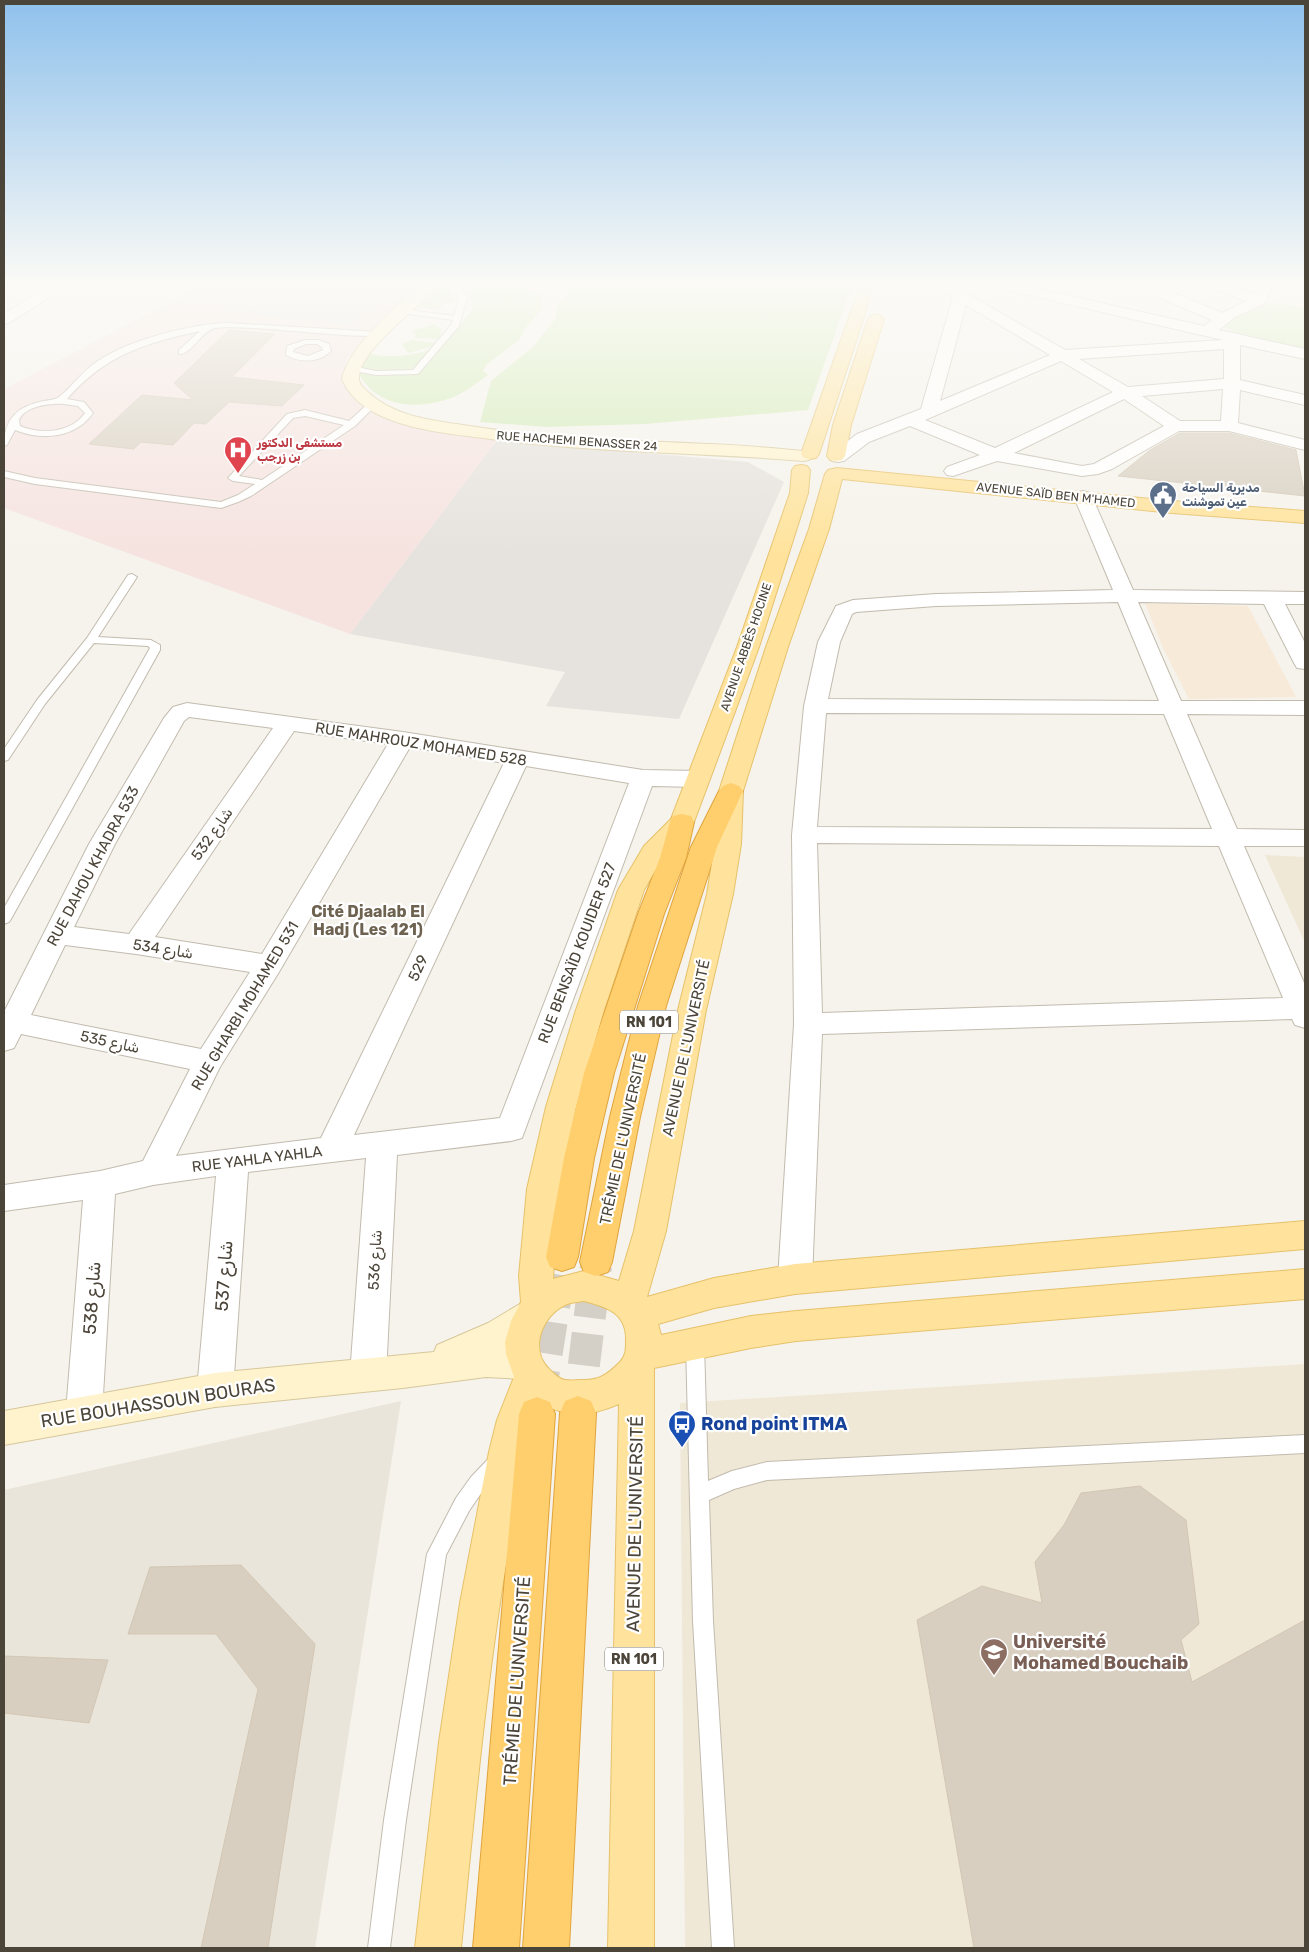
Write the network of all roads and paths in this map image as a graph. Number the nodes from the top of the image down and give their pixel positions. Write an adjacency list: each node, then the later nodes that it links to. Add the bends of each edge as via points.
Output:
1 (85, 374): 12 (lane)
2 (351, 374): 13 (main road, RUE HACHEMI BENASSER 24, via 355,389)
3 (837, 374): 23 (main road, AVENUE ABBÈS HOCINE)
4 (858, 374): 24 (main road, AVENUE ABBÈS HOCINE, via 842,425)
5 (939, 374): 14 (street)
6 (1016, 374): 14 (street)
7 (1095, 374): 10 (street)
8 (1233, 374): 9 (street)
9 (1232, 383): 10 (street); 11 (street); 19 (street)
10 (1125, 392): 18 (street); 22 (street)
11 (1305, 400)
12 (60, 401): 16 (lane, via 27,408 15,418); 16 (lane, via 82,404 89,413 87,418 70,428 44,433 22,431)
13 (373, 404): 17 (lane); 23 (main road, RUE HACHEMI BENASSER 24, via 388,413 412,420 516,438 740,451)
14 (929, 412): 15 (street)
15 (912, 420): 22 (street); 24 (street, via 863,438)
16 (14, 423): 20 (lane)
17 (352, 424): 27 (lane); 27 (lane, via 305,414 290,416 233,478)
18 (1176, 426): 19 (street); 28 (street, via 1098,469)
19 (1229, 426): 21 (street)
20 (4, 443)
21 (1305, 445)
22 (996, 455): 25 (street); 28 (street)
23 (803, 461): 24 (main road, via 823,453); 46 (main road, AVENUE ABBÈS HOCINE, via 799,493 789,525 748,647)
24 (837, 464): 25 (main road, AVENUE SAÏD BEN M'HAMED); 28 (main road, AVENUE SAÏD BEN M'HAMED); 47 (main road, AVENUE ABBÈS HOCINE, via 819,529)
25 (953, 471): 28 (main road, AVENUE SAÏD BEN M'HAMED)
26 (4, 474): 27 (lane, via 35,481 221,505 241,498)
27 (264, 482)
28 (1083, 484): 29 (main road, AVENUE SAÏD BEN M'HAMED); 30 (main road, AVENUE SAÏD BEN M'HAMED, via 1172,507); 32 (street)
29 (1305, 504)
30 (1305, 517)
31 (132, 577): 35 (lane)
32 (1125, 596): 33 (street); 37 (street, via 936,600 853,606 843,610 829,642); 39 (street)
33 (1271, 597): 34 (street); 36 (street)
34 (1305, 598)
35 (91, 640): 43 (lane); 52 (lane, via 151,643 156,647)
36 (1305, 663)
37 (815, 706): 39 (street); 49 (street)
38 (1305, 708): 39 (street)
39 (1174, 709): 50 (street)
40 (198, 710): 41 (street, RUE MAHROUZ MOHAMED 528); 53 (street, RUE DAHOU KHADRA 533, via 187,710 175,718 102,844)
41 (288, 724): 42 (street, RUE MAHROUZ MOHAMED 528); 54 (street, 532 شارع)
42 (402, 739): 44 (street, RUE MAHROUZ MOHAMED 528); 55 (street, RUE GHARBI MOHAMED 531)
43 (4, 757)
44 (518, 759): 45 (street, RUE MAHROUZ MOHAMED 528); 62 (street, 529)
45 (651, 778): 46 (street, RUE MAHROUZ MOHAMED 528); 60 (street, RUE BENSAÏD KOUIDER 527)
46 (698, 779): 48 (main road, AVENUE ABBÈS HOCINE)
47 (731, 791): 69 (highway, TRÉMIE DE L'UNIVERSITÉ / RN 101, via 704,847 652,1006 625,1117); 72 (main road, AVENUE DE L'UNIVERSITÉ, via 728,844 720,894 692,1010)
48 (682, 822): 68 (highway, RN 101, via 673,858 651,914 599,1073 579,1158); 73 (main road, via 653,852 631,890 590,1010 561,1107 543,1189)
49 (804, 835): 50 (street); 57 (street)
50 (1228, 837): 51 (street); 56 (street)
51 (1305, 838)
52 (4, 919)
53 (56, 935): 54 (street, 534 شارع); 58 (street, RUE DAHOU KHADRA 533)
54 (136, 944): 55 (street, 534 شارع)
55 (269, 965): 59 (street, RUE GHARBI MOHAMED 531)
56 (1304, 1011): 57 (street)
57 (808, 1024): 70 (street)
58 (8, 1031): 59 (street, 535 شارع)
59 (208, 1062): 64 (street, RUE GHARBI MOHAMED 531)
60 (511, 1129): 61 (street, RUE YAHLA YAHLA)
61 (382, 1145): 62 (street, RUE YAHLA YAHLA); 77 (street, شارع 536)
62 (331, 1150): 63 (street, RUE YAHLA YAHLA)
63 (233, 1161): 64 (street, RUE YAHLA YAHLA); 79 (street, 537 شارع)
64 (153, 1172): 65 (street, RUE YAHLA YAHLA)
65 (100, 1184): 66 (street, RUE YAHLA YAHLA); 80 (street, 538 شارع)
66 (4, 1198)
67 (1305, 1235): 70 (main road)
68 (562, 1257)
69 (596, 1262)
70 (795, 1279): 72 (main road)
71 (1305, 1284): 74 (main road, via 796,1326)
72 (634, 1309): 73 (main road, via 616,1293 584,1286 552,1295); 75 (main road, via 644,1327 645,1341)
73 (534, 1311): 76 (main road, RUE BOUHASSOUN BOURAS, via 469,1348); 78 (main road, via 522,1339)
74 (695, 1344): 75 (main road); 85 (lane)
75 (640, 1362): 78 (main road, via 626,1382 594,1398 577,1399); 90 (main road, AVENUE DE L'UNIVERSITÉ / RN 101)
76 (403, 1372): 77 (main road, RUE BOUHASSOUN BOURAS); 78 (main road, RUE BOUHASSOUN BOURAS, via 486,1360)
77 (368, 1375): 79 (main road, RUE BOUHASSOUN BOURAS)
78 (532, 1384): 84 (main road, via 515,1420); 88 (highway, TRÉMIE DE L'UNIVERSITÉ)
79 (215, 1390): 80 (main road, RUE BOUHASSOUN BOURAS)
80 (84, 1412): 82 (main road, RUE BOUHASSOUN BOURAS)
81 (578, 1413): 89 (highway)
82 (4, 1428)
83 (1305, 1444): 85 (lane, via 767,1471 732,1480)
84 (507, 1452): 86 (lane, via 476,1482 454,1514 437,1554 395,1820); 87 (main road, via 460,1742)
85 (699, 1495): 91 (lane, via 712,1790)
86 (379, 1948)
87 (438, 1948)
88 (496, 1948)
89 (546, 1948)
90 (631, 1948)
91 (723, 1948)

